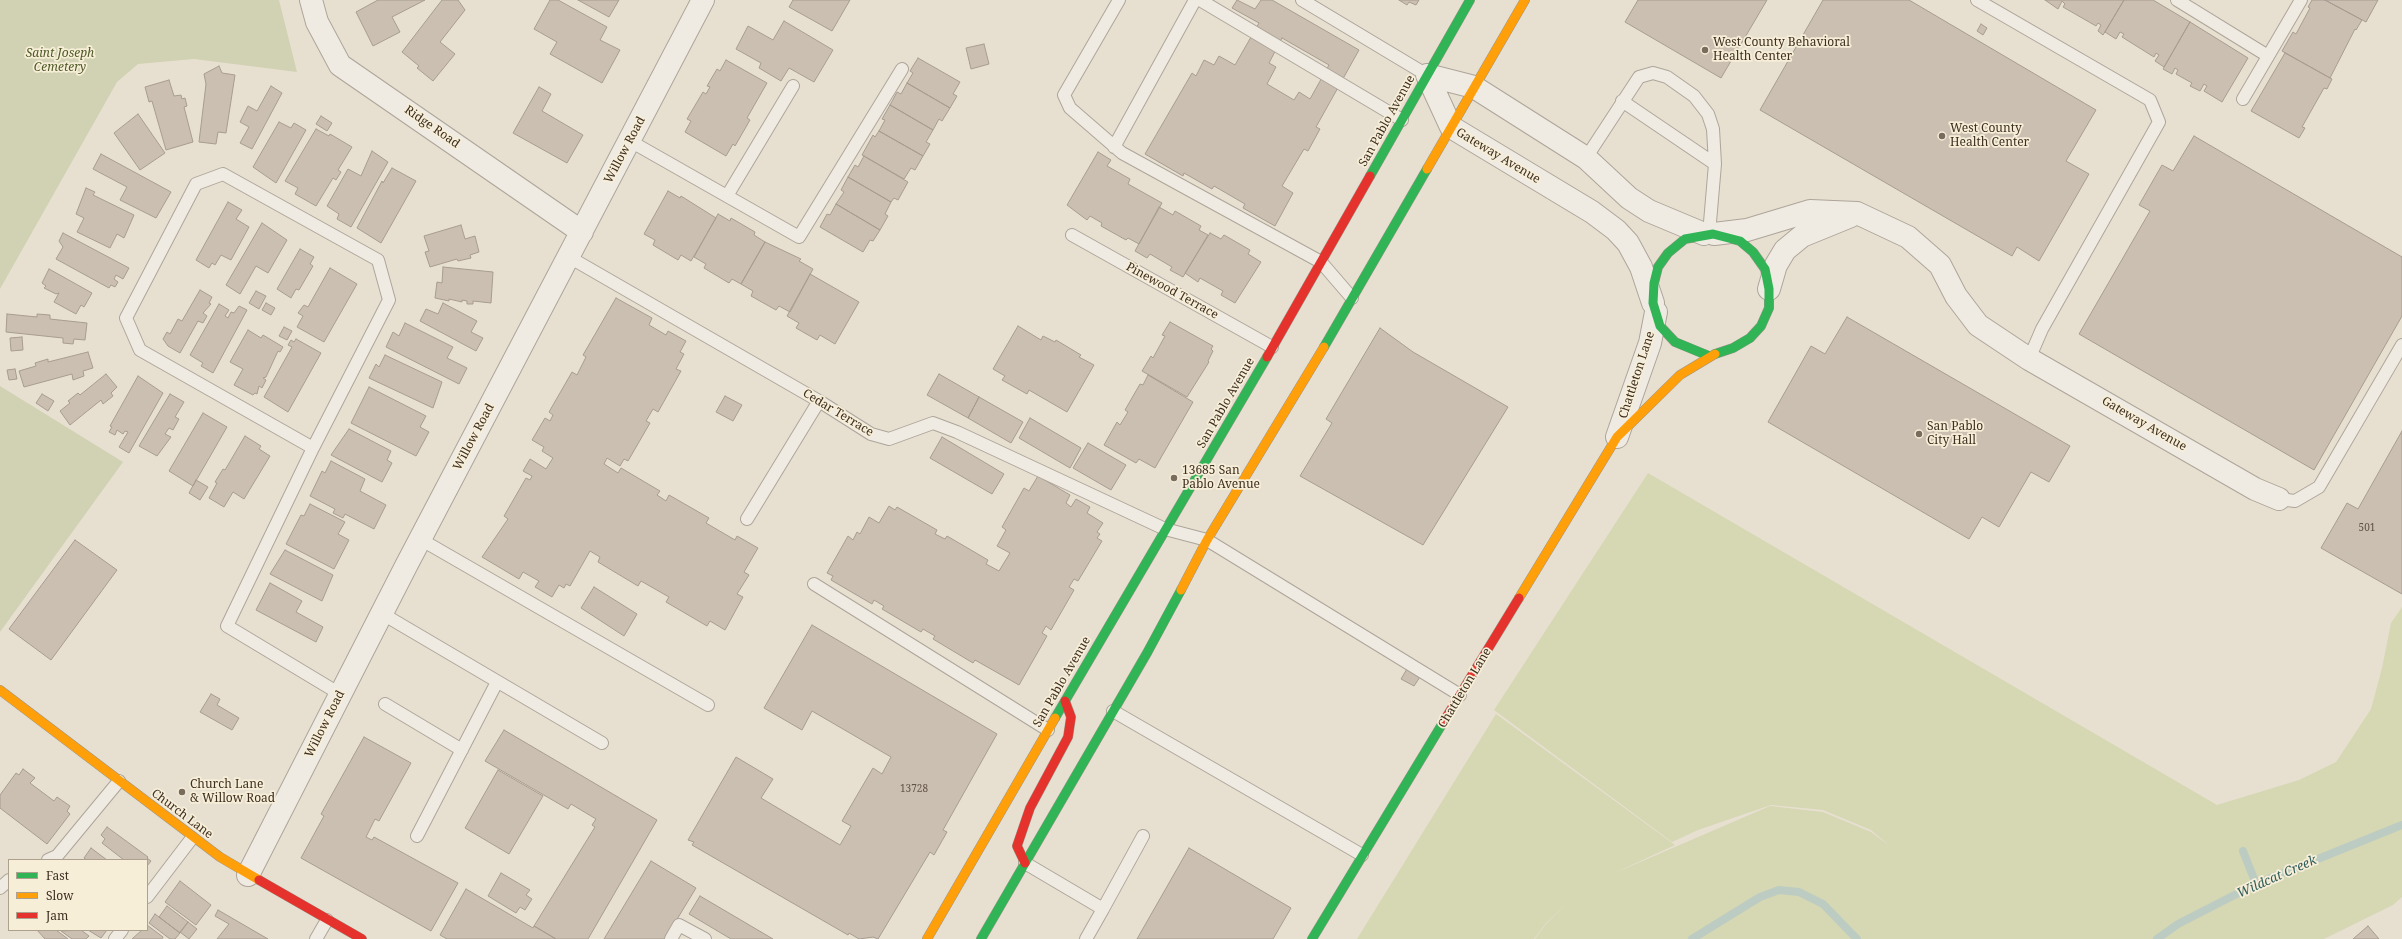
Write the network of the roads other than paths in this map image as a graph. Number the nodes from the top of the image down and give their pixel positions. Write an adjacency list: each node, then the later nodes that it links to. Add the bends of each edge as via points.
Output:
1 (311, 0): 27 (street, Ridge Road, via 317,22 340,65)
2 (703, 0): 21 (street, Willow Road)
3 (1119, 0): 22 (lane, via 1064,95 1070,108)
4 (1195, 0): 22 (lane)
5 (1200, 0): 19 (lane)
6 (1302, 0): 14 (lane)
7 (1470, 0): 14 (main road, San Pablo Avenue)
8 (1524, 0): 16 (main road)
9 (1978, 0): 38 (lane, via 2150,100 2159,122 2042,329)
10 (2177, 0): 12 (lane)
11 (2301, 0): 12 (lane)
12 (2268, 56): 17 (lane)
13 (902, 69): 25 (lane, via 799,237)
14 (1426, 75): 16 (street, Gateway Avenue); 19 (main road, San Pablo Avenue); 20 (street, Gateway Avenue)
15 (793, 86): 25 (lane)
16 (1474, 87): 20 (main road); 23 (street, Gateway Avenue)
17 (2243, 99)
18 (1622, 101): 23 (lane); 24 (lane); 24 (lane, via 1639,77 1652,73 1667,77 1694,96 1708,114 1713,129)
19 (1402, 120): 31 (main road, San Pablo Avenue)
20 (1451, 127): 33 (main road); 34 (street, Gateway Avenue, via 1592,212 1616,230 1628,243 1641,267)
21 (630, 141): 25 (lane); 27 (street, Willow Road)
22 (1114, 147): 31 (lane)
23 (1586, 158): 28 (street, Gateway Avenue, via 1629,198 1649,211)
24 (1714, 164): 28 (lane)
25 (727, 196)
26 (1858, 213): 28 (street, Gateway Avenue, via 1810,211 1747,230); 32 (street, via 1802,236 1785,250 1776,265); 38 (street, Gateway Avenue, via 1908,238 1940,265 1956,296 1978,325)
27 (582, 232): 30 (street, Willow Road)
28 (1709, 234): 32 (main road, via 1740,242 1753,252 1765,269); 34 (main road, via 1684,239 1668,253 1658,267 1654,283)
29 (1072, 235): 36 (lane, Pinewood Terrace)
30 (569, 257): 39 (lane, Cedar Terrace); 45 (street, Willow Road)
31 (1321, 262): 33 (lane); 36 (main road, San Pablo Avenue)
32 (1769, 289): 37 (main road, via 1769,308 1761,326 1750,338 1733,348)
33 (1352, 298): 46 (main road)
34 (1654, 307): 37 (main road, via 1660,326 1675,342); 40 (street, Chattleton Lane, via 1650,343)
35 (2402, 345): 42 (lane, Gateway Avenue, via 2319,487 2295,501)
36 (1272, 346): 44 (main road, San Pablo Avenue, via 1210,456)
37 (1709, 356): 40 (main road, Chattleton Lane, via 1680,375)
38 (2028, 359): 42 (street, Gateway Avenue, via 2255,489)
39 (819, 401): 43 (lane); 44 (lane, Cedar Terrace, via 871,434 889,439 933,423)
40 (1617, 437): 52 (main road, Chattleton Lane)
41 (313, 448): 41 (lane, via 389,300 378,260 224,174 196,184 126,318 140,350); 51 (lane, via 227,626)
42 (2279, 499)
43 (747, 519)
44 (1165, 529): 46 (lane, Cedar Terrace); 53 (main road, San Pablo Avenue)
45 (420, 539): 48 (street, Willow Road); 55 (lane)
46 (1207, 540): 52 (lane, Cedar Terrace); 56 (main road)
47 (814, 584): 57 (lane)
48 (381, 613): 49 (lane); 51 (street, Willow Road)
49 (497, 682): 58 (lane); 59 (lane)
50 (0, 690): 60 (main road, Church Lane)
51 (340, 694): 67 (street, Willow Road)
52 (1460, 696): 64 (main road, Chattleton Lane)
53 (1065, 701): 57 (main road, San Pablo Avenue); 66 (main road, via 1071,717 1068,736 1030,808 1017,846)
54 (385, 704): 59 (lane)
55 (708, 705)
56 (1113, 711): 64 (lane); 66 (main road)
57 (1048, 730): 79 (main road, San Pablo Avenue)
58 (602, 743)
59 (462, 750): 61 (lane)
60 (119, 781): 63 (main road, Church Lane); 65 (lane, via 57,856)
61 (417, 836)
62 (1143, 836): 71 (lane)
63 (192, 838): 67 (main road, Church Lane); 70 (lane)
64 (1362, 855): 82 (main road, Chattleton Lane)
65 (50, 859)
66 (1026, 863): 71 (lane); 80 (main road)
67 (248, 876): 72 (main road, Church Lane)
68 (8, 881): 69 (lane)
69 (0, 888)
70 (148, 896)
71 (1104, 909): 81 (lane)
72 (327, 920): 75 (lane); 76 (main road, Church Lane)
73 (121, 931): 74 (lane)
74 (115, 939)
75 (316, 939)
76 (362, 939)
77 (671, 939): 78 (lane, via 679,925)
78 (705, 939)
79 (926, 939)
80 (981, 939)
81 (1086, 939)
82 (1312, 939)

